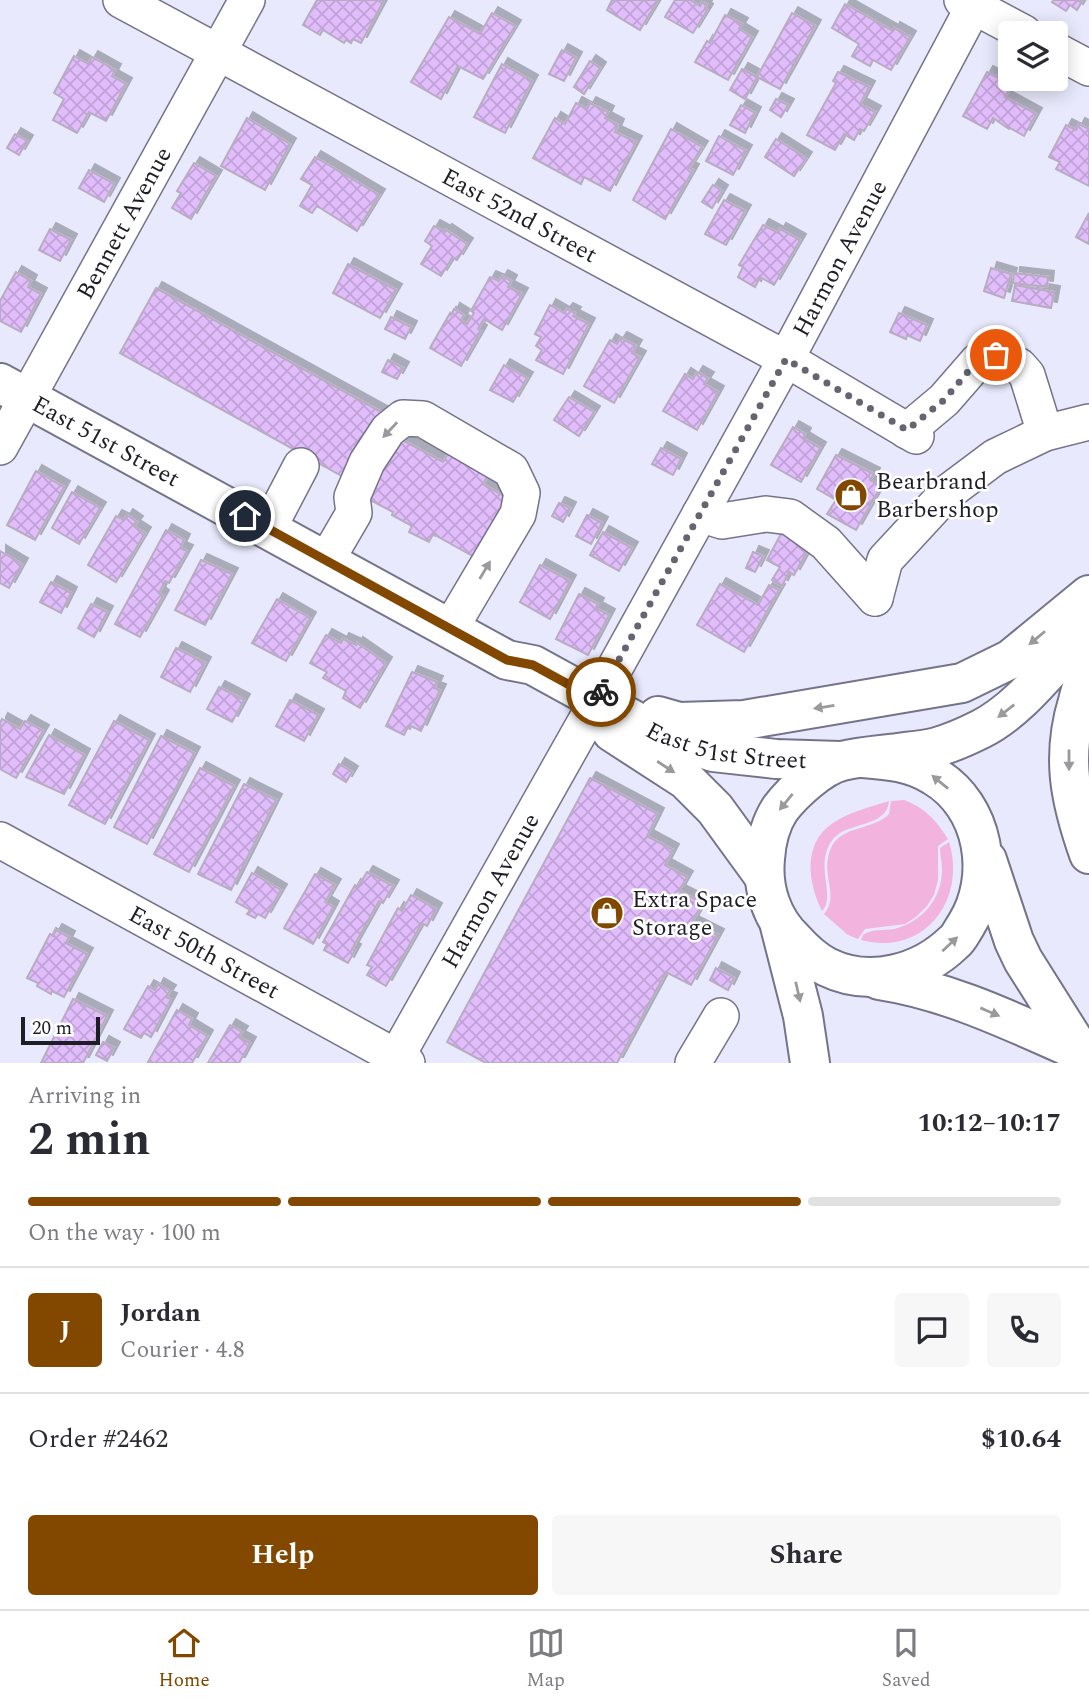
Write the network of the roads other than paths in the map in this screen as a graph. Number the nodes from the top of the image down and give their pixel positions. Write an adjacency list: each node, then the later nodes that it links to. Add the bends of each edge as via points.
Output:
1 (121, 0): 5 (street, East 52nd Street)
2 (247, 0): 5 (street, Bennett Avenue)
3 (971, 2): 4 (street); 8 (street, Harmon Avenue)
4 (1003, 21)
5 (218, 53): 8 (street, East 52nd Street); 9 (street, Bennett Avenue)
6 (1068, 57): 7 (street)
7 (1089, 68)
8 (786, 359): 11 (street, East 52nd Street, via 911,433 978,360 996,355 1027,375); 14 (street, Harmon Avenue)
9 (14, 390): 12 (street, Bennett Avenue); 15 (main road, East 51st Street)
10 (1089, 422): 11 (street)
11 (1045, 433): 14 (street, via 995,457 947,494 885,559 875,598 826,543 790,517 766,514 722,521)
12 (0, 447)
13 (301, 466): 15 (street)
14 (700, 514): 21 (street, Harmon Avenue)
15 (268, 529): 16 (main road, East 51st Street)
16 (326, 561): 19 (main road, East 51st Street); 19 (street, one-way to 16, via 518,514 522,493 511,470 423,419 403,418 388,430 367,462 352,496 354,513)
17 (1089, 595): 21 (main road, one-way to 21, via 1011,659 962,683 937,689 720,722 679,722)
18 (1089, 628): 22 (main road, one-way to 22, via 1013,706 989,724 935,748)
19 (450, 629): 21 (main road, East 51st Street, via 507,660 524,680)
20 (1089, 671): 25 (main road, one-way to 25, via 1069,730 1069,774 1076,817)
21 (592, 708): 22 (main road, East 51st Street, via 713,752); 26 (main road, East 51st Street, one-way to 26, via 686,780 715,809); 32 (street, Harmon Avenue)
22 (851, 760): 23 (main road, one-way to 22, via 962,802 935,776 901,761); 26 (main road, one-way to 26, via 801,785 779,811 766,842)
23 (979, 836): 28 (main road, one-way to 23, via 891,976 927,964 956,941 979,897 984,873); 29 (main road)
24 (0, 840): 32 (street, East 50th Street)
25 (1089, 854)
26 (764, 875): 27 (main road)
27 (780, 926): 28 (main road, via 827,967); 34 (main road, one-way to 34)
28 (854, 976): 29 (main road, one-way to 29)
29 (1036, 1013): 31 (main road)
30 (721, 1016): 33 (street)
31 (1085, 1055)
32 (398, 1061)
33 (693, 1063)
34 (810, 1063)

